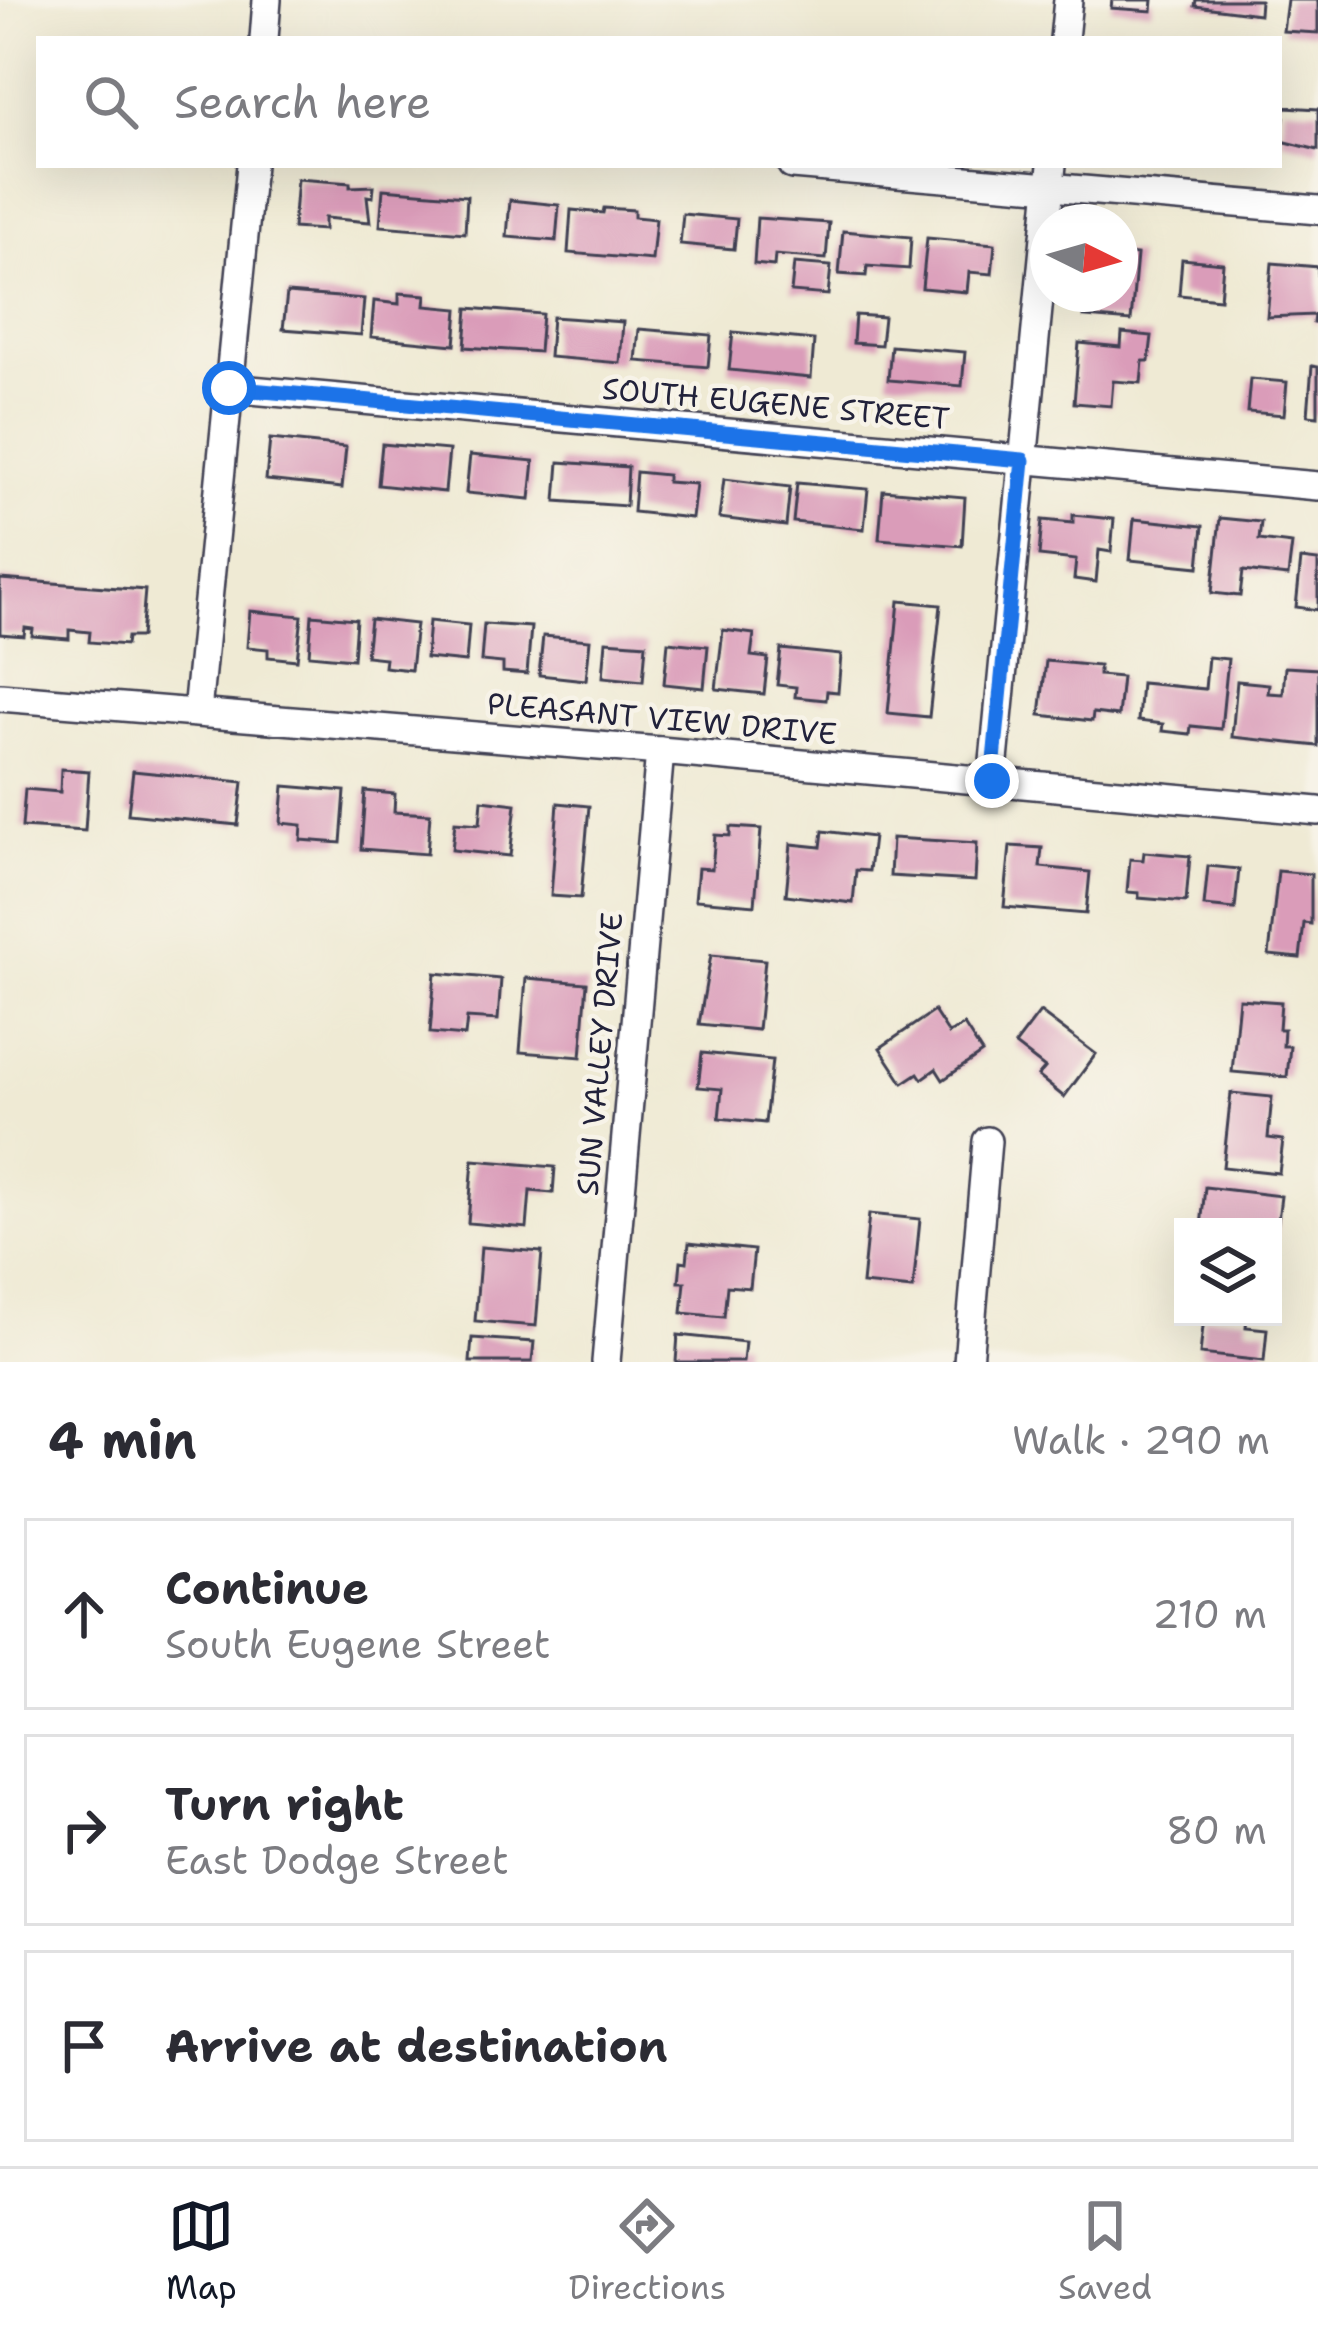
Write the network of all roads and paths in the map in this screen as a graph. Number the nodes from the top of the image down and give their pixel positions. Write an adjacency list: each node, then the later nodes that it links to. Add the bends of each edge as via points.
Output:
1 (267, 0): 3 (street)
2 (1068, 0): 4 (street)
3 (263, 36)
4 (1064, 36)
5 (251, 168): 9 (street)
6 (863, 168): 7 (street)
7 (1051, 176): 8 (street); 10 (street)
8 (1318, 210)
9 (229, 388): 10 (street, SOUTH EUGENE STREET); 13 (street)
10 (1023, 460): 11 (street, SOUTH EUGENE STREET); 15 (street)
11 (1318, 487)
12 (0, 697): 13 (street, PLEASANT VIEW DRIVE)
13 (197, 712): 14 (street, PLEASANT VIEW DRIVE)
14 (660, 751): 15 (street, PLEASANT VIEW DRIVE); 18 (street, SUN VALLEY DRIVE)
15 (992, 781): 16 (street, PLEASANT VIEW DRIVE)
16 (1318, 811)
17 (987, 1141): 19 (street)
18 (607, 1362)
19 (968, 1362)

